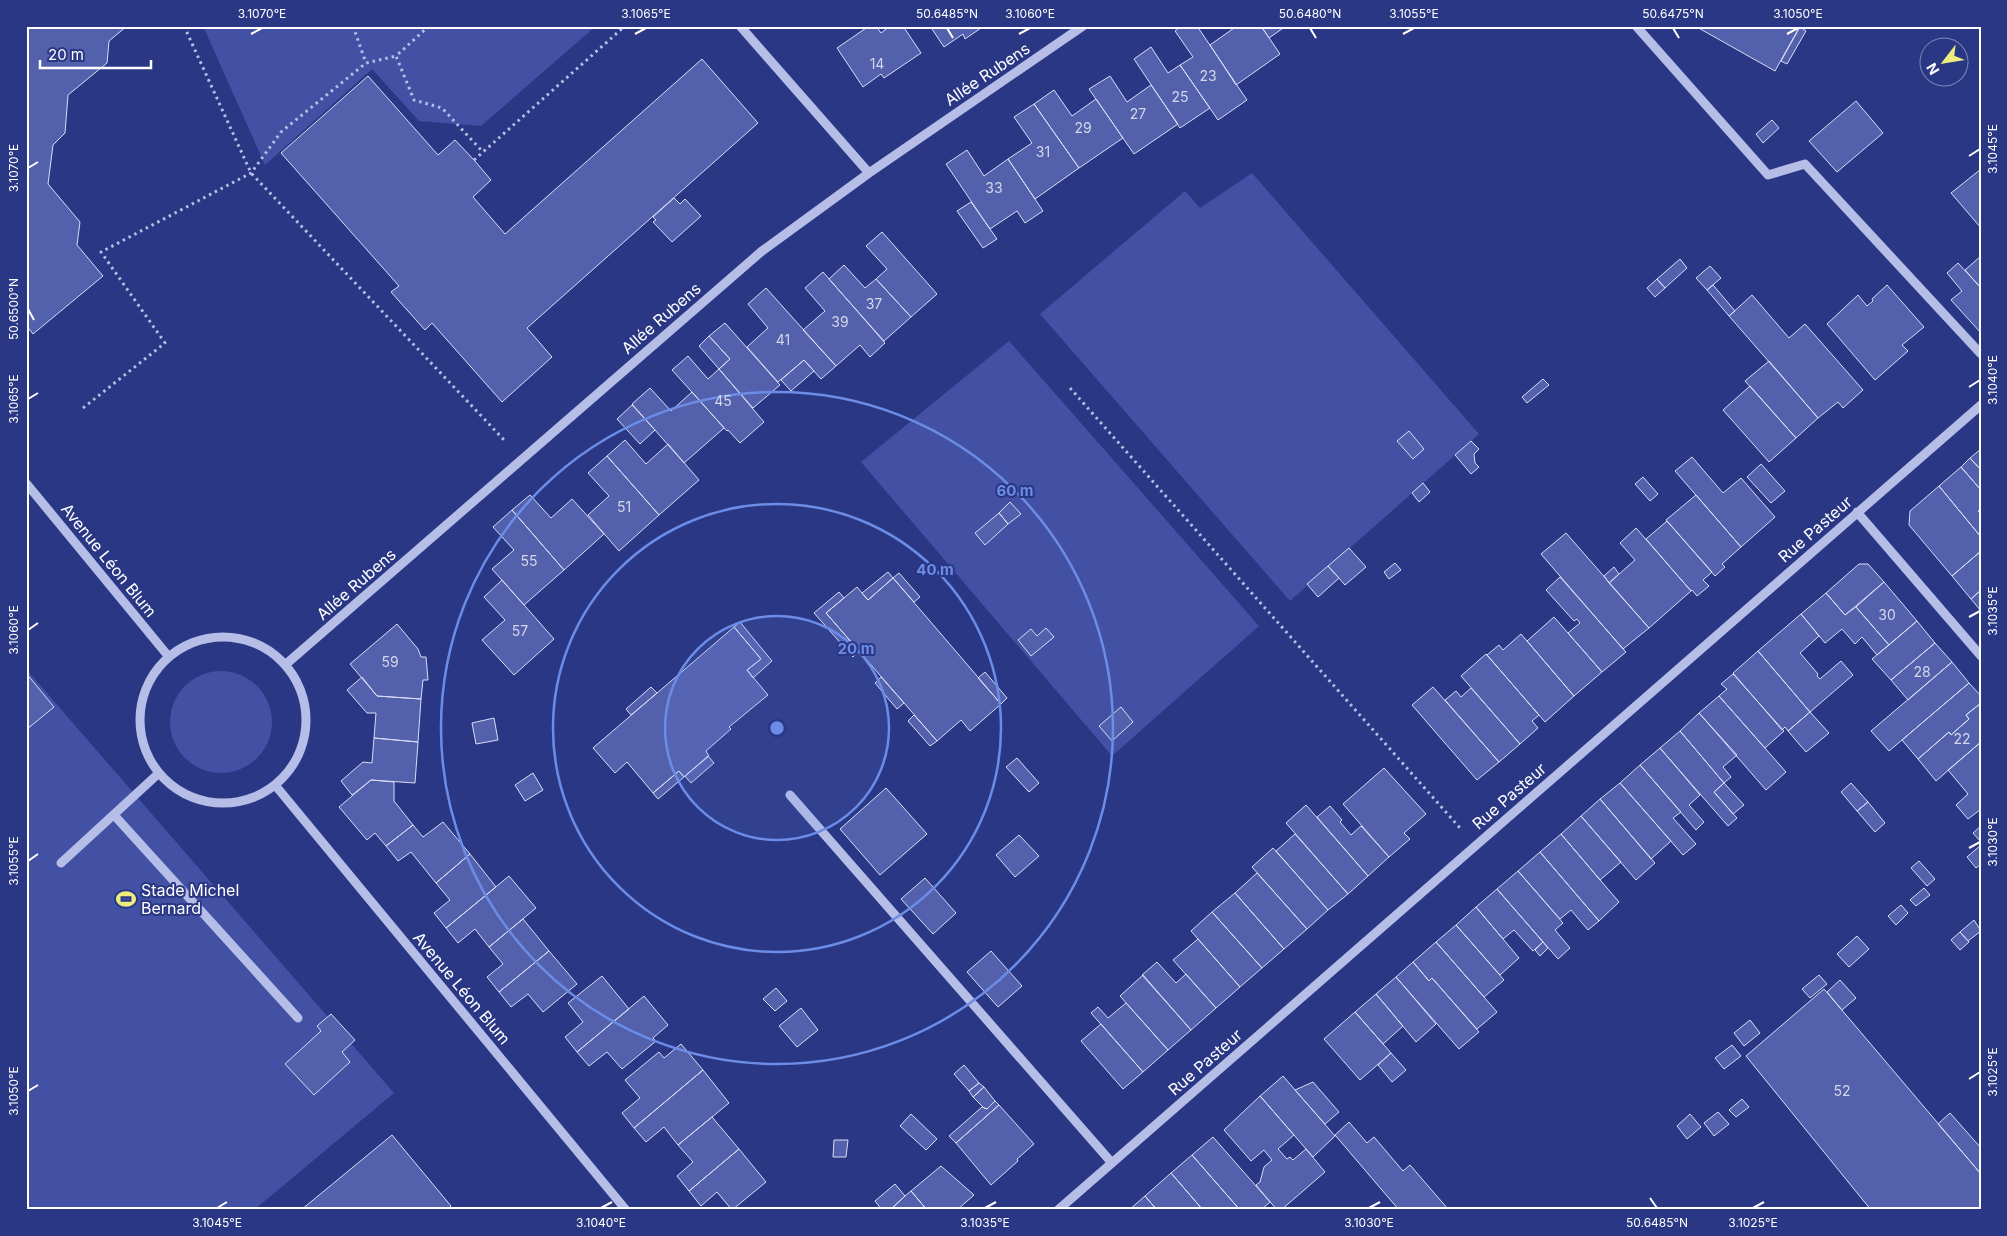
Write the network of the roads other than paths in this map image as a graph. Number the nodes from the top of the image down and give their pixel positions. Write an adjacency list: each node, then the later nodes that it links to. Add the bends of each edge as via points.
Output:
1 (740, 26): 4 (street)
2 (1083, 26): 4 (street, Allée Rubens)
3 (1636, 26): 5 (street, via 1768,175 1805,164)
4 (869, 173): 11 (street, Allée Rubens, via 762,251)
5 (1981, 354)
6 (1981, 405): 8 (street, Rue Pasteur)
7 (26, 483): 10 (street, Avenue Léon Blum)
8 (1857, 512): 9 (street); 18 (street, Rue Pasteur)
9 (1981, 656)
10 (169, 657): 11 (street, via 196,641 228,638 260,646); 12 (street, via 148,682 140,713 143,745)
11 (285, 665): 13 (street, via 301,694 305,728 296,760)
12 (159, 773): 13 (street, via 184,794 215,803 247,800); 15 (street)
13 (275, 785): 19 (street, Avenue Léon Blum)
14 (790, 795): 18 (street)
15 (114, 815): 16 (street); 17 (street)
16 (61, 863)
17 (298, 1018)
18 (1112, 1163): 20 (street, Rue Pasteur)
19 (626, 1210)
20 (1058, 1210)

